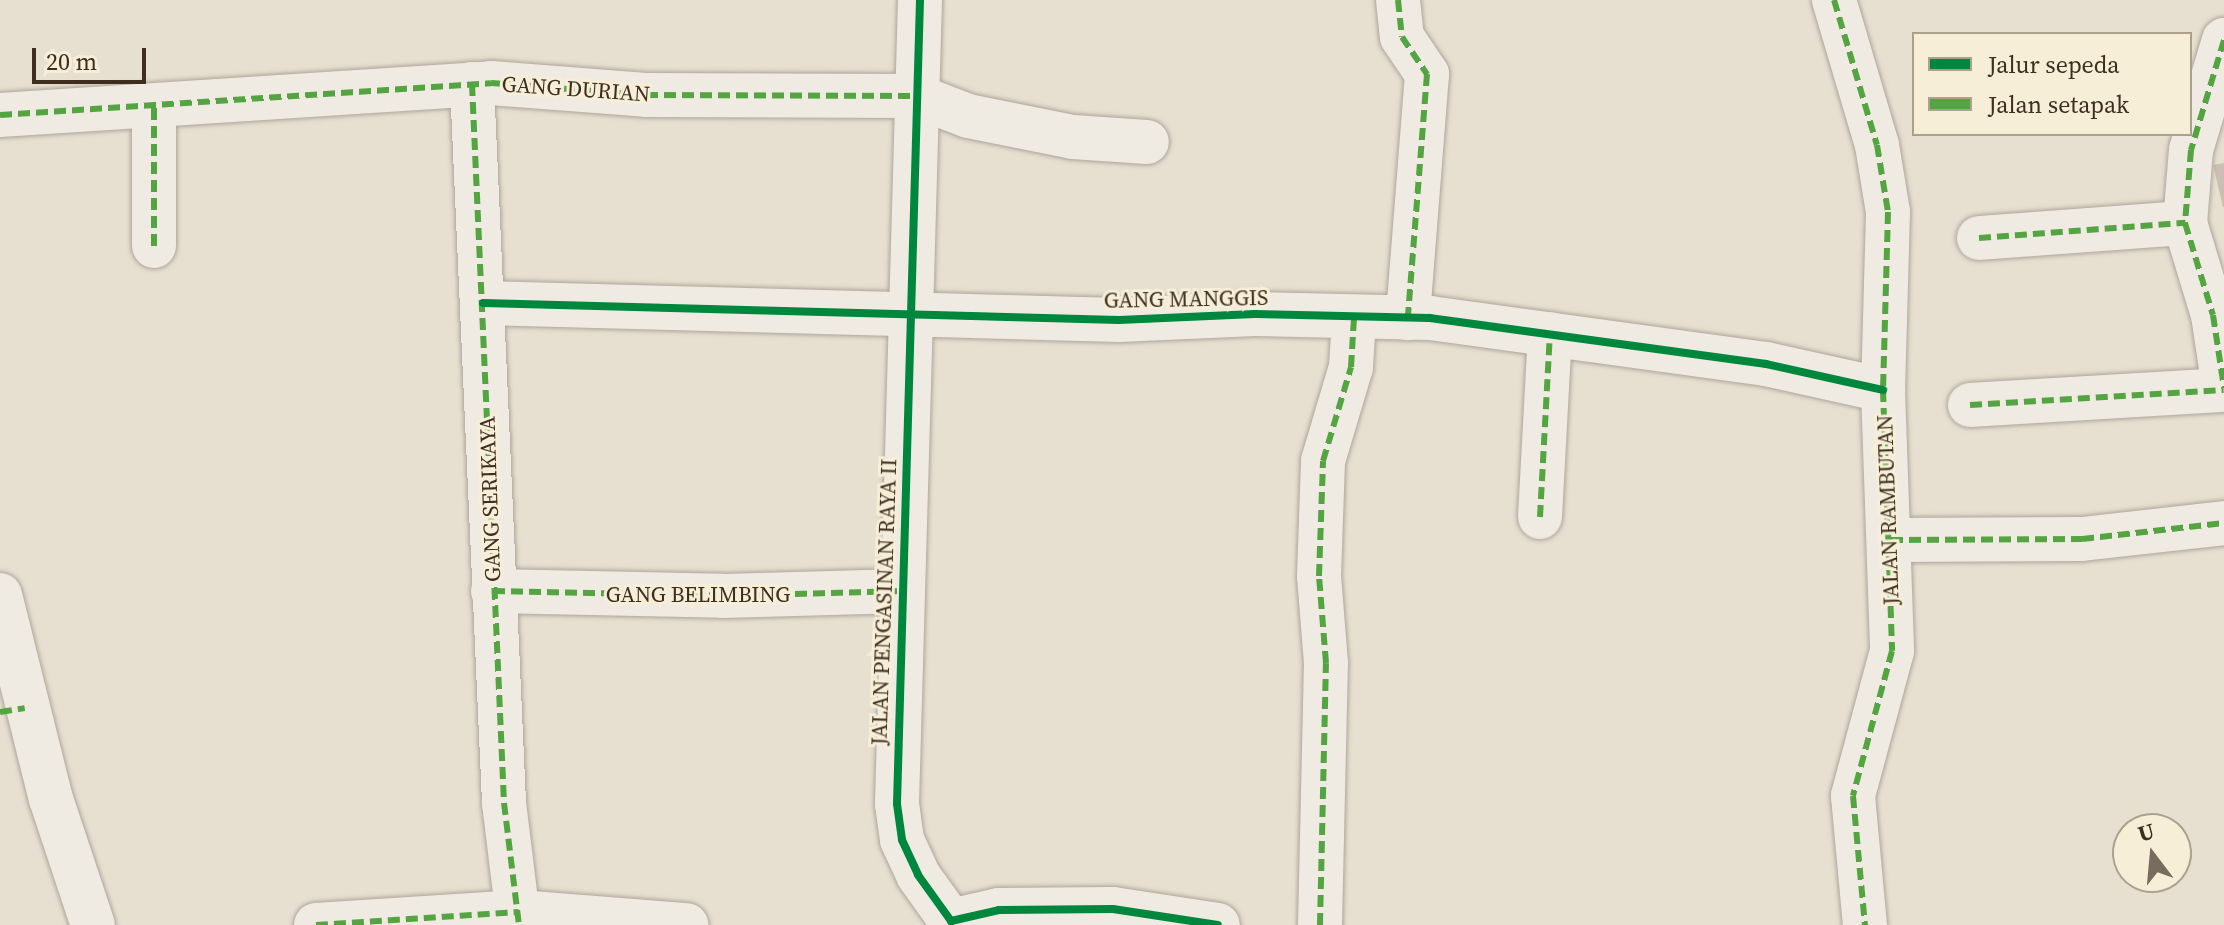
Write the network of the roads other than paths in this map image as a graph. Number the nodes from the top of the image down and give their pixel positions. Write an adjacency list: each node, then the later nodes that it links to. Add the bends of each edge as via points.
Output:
1 (920, 0): 6 (street, JALAN PENGASINAN RAYA II)
2 (1398, 0): 17 (street, via 1402,37 1427,74)
3 (1834, 0): 20 (street, JALAN RAMBUTAN, via 1877,145 1888,212)
4 (2224, 40): 10 (street, via 2191,150)
5 (472, 84): 6 (street, GANG DURIAN, via 646,95); 7 (street, GANG DURIAN); 13 (street, GANG SERIKAYA)
6 (916, 96): 9 (street, GANG DURIAN, via 968,116 1073,137); 14 (street, JALAN PENGASINAN RAYA II)
7 (154, 108): 8 (street, GANG DURIAN); 12 (street)
8 (0, 115)
9 (1147, 142)
10 (2185, 223): 11 (street); 15 (street)
11 (1979, 238)
12 (154, 246)
13 (483, 303): 14 (street, GANG MANGGIS); 25 (street, GANG SERIKAYA)
14 (910, 313): 16 (street, GANG MANGGIS, via 1119,320 1255,314); 26 (street, JALAN PENGASINAN RAYA II)
15 (2218, 314): 19 (street)
16 (1354, 318): 17 (street, GANG MANGGIS); 35 (street, via 1351,367 1323,461 1319,576 1326,663)
17 (1408, 318): 18 (street, GANG MANGGIS)
18 (1550, 334): 20 (street, GANG MANGGIS, via 1766,364); 22 (street)
19 (2224, 389): 21 (street)
20 (1883, 390): 24 (street, JALAN RAMBUTAN)
21 (1970, 405)
22 (1540, 517)
23 (2224, 523): 24 (street, via 2082,539)
24 (1891, 540): 36 (street, JALAN RAMBUTAN, via 1892,651 1853,796)
25 (493, 591): 26 (street, GANG BELIMBING, via 723,596); 29 (street, GANG SERIKAYA, via 504,803)
26 (903, 591): 30 (street, JALAN PENGASINAN RAYA II, via 897,804 902,840)
27 (0, 595): 28 (street)
28 (13, 710): 31 (street)
29 (519, 919): 32 (street); 33 (street)
30 (947, 923): 34 (street, JALAN PENGASINAN RAYA II, via 999,910 1113,909)
31 (93, 925)
32 (316, 925)
33 (686, 925)
34 (1218, 925)
35 (1320, 925)
36 (1865, 925)

